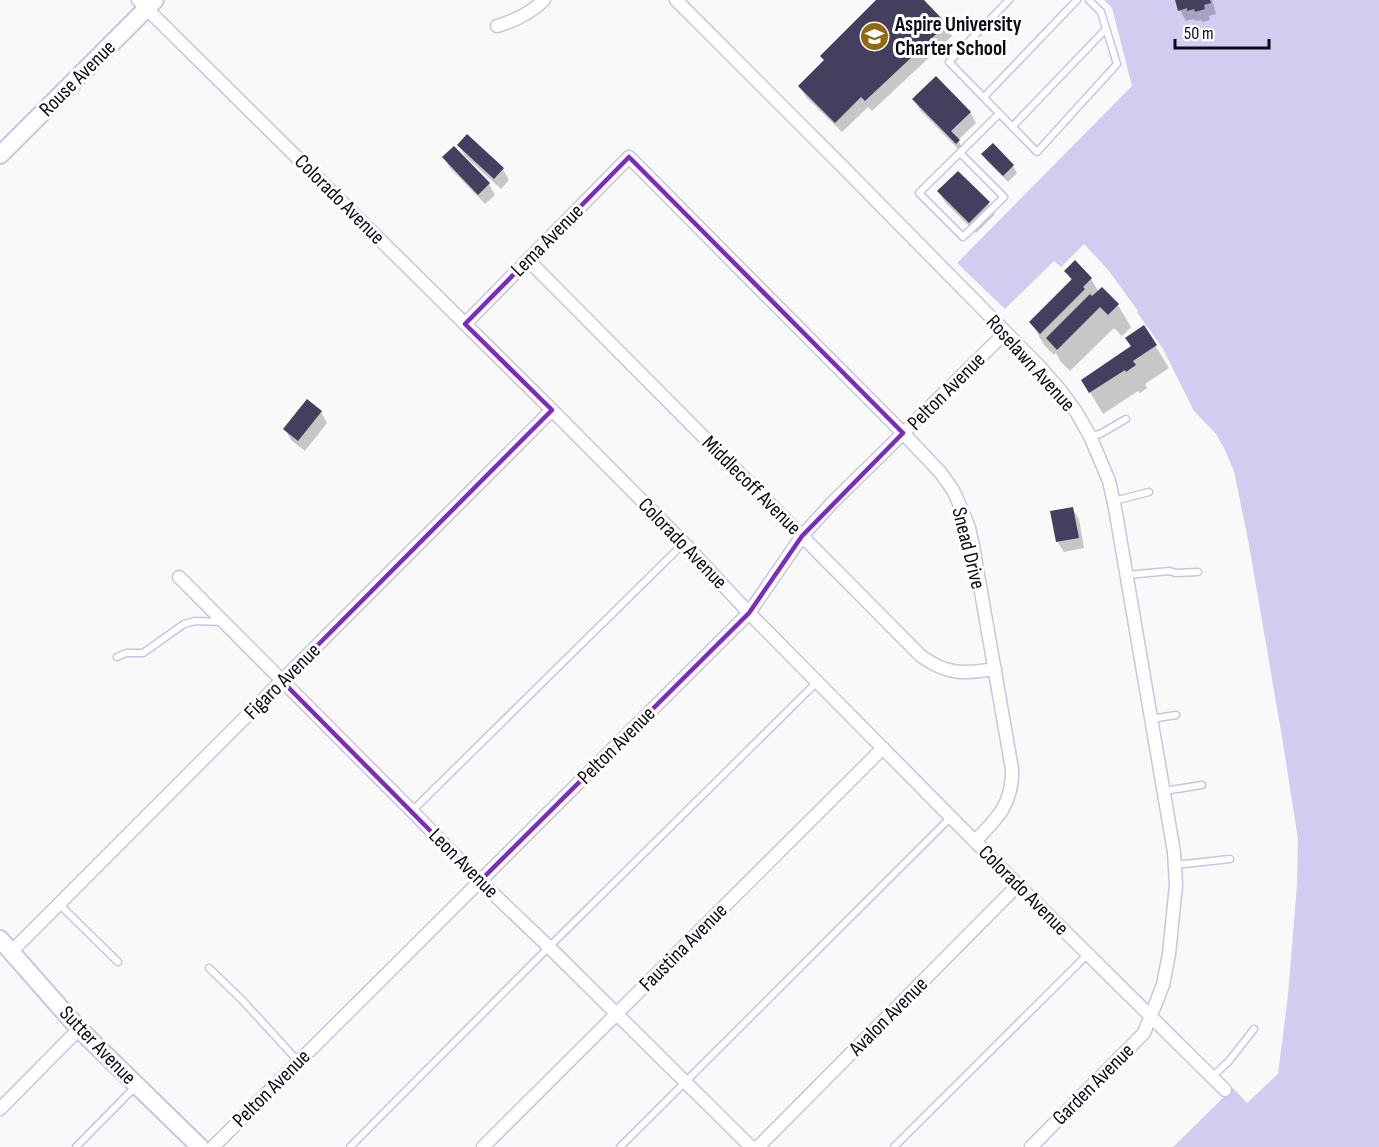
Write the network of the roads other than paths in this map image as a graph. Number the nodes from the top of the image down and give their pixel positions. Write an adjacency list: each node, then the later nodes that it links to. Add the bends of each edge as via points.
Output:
1 (544, 0): 7 (street, via 525,15)
2 (676, 0): 17 (street, Roselawn Avenue)
3 (1009, 0): 9 (lane, via 949,62)
4 (1077, 0): 9 (lane)
5 (1089, 0): 8 (lane, via 1101,12)
6 (146, 3): 13 (street, Rouse Avenue); 16 (street, Colorado Avenue)
7 (497, 26)
8 (1106, 29): 11 (lane); 11 (lane, via 1117,64 1037,152)
9 (984, 97): 10 (lane)
10 (999, 114): 11 (lane); 12 (lane)
11 (1012, 127)
12 (960, 153): 12 (lane, via 919,193 963,237 1004,197)
13 (0, 155)
14 (629, 157): 15 (street, Lema Avenue); 20 (street, Snead Drive)
15 (528, 260): 16 (street, Lema Avenue); 24 (street, Middlecoff Avenue)
16 (465, 324): 18 (street, Colorado Avenue)
17 (1005, 333): 20 (street, Pelton Avenue); 21 (street, Roselawn Avenue, via 1060,390)
18 (552, 410): 25 (street, Colorado Avenue); 33 (street, Figaro Avenue)
19 (1126, 419): 21 (lane)
20 (903, 433): 24 (street, Pelton Avenue); 32 (street, Snead Drive, via 953,490 969,528)
21 (1090, 436): 23 (street, Roselawn Avenue)
22 (1149, 492): 23 (lane)
23 (1113, 501): 27 (street, Roselawn Avenue)
24 (802, 536): 29 (street, Pelton Avenue); 32 (street, Middlecoff Avenue, via 929,662 953,672)
25 (684, 543): 29 (street, Colorado Avenue); 40 (lane)
26 (1198, 572): 27 (lane)
27 (1126, 575): 36 (street, Roselawn Avenue)
28 (179, 578): 30 (street, Leon Avenue)
29 (749, 613): 34 (street, Colorado Avenue); 45 (street, Pelton Avenue)
30 (224, 622): 31 (lane, via 184,624 142,653); 33 (street, Leon Avenue)
31 (117, 657)
32 (994, 669): 42 (street, Snead Drive, via 1012,783 1005,806)
33 (282, 681): 40 (street, Leon Avenue); 47 (street, Figaro Avenue)
34 (817, 681): 37 (street, Colorado Avenue); 49 (lane)
35 (1176, 715): 36 (lane)
36 (1151, 719): 39 (street, Roselawn Avenue)
37 (883, 748): 41 (street, Colorado Avenue); 53 (street, Faustina Avenue)
38 (1202, 784): 39 (lane)
39 (1164, 791): 44 (street, Roselawn Avenue)
40 (412, 811): 45 (street, Leon Avenue)
41 (951, 817): 42 (street, Colorado Avenue); 59 (lane)
42 (975, 841): 46 (street, Colorado Avenue)
43 (1230, 859): 44 (lane)
44 (1175, 865): 54 (street, Roselawn Avenue, via 1169,954)
45 (480, 881): 49 (street, Leon Avenue); 57 (street, Pelton Avenue)
46 (1018, 885): 50 (street, Colorado Avenue); 70 (street, Avalon Avenue)
47 (59, 904): 48 (street, Figaro Avenue); 51 (lane)
48 (6, 945): 55 (street, Sutter Avenue)
49 (549, 947): 53 (street, Leon Avenue); 66 (lane)
50 (1089, 953): 54 (street, Colorado Avenue); 71 (lane)
51 (118, 962)
52 (209, 968): 57 (lane)
53 (616, 1014): 59 (street, Leon Avenue); 67 (street, Faustina Avenue)
54 (1151, 1017): 58 (street, Colorado Avenue); 72 (street, Garden Avenue, via 1144,1033)
55 (80, 1029): 60 (street, Sutter Avenue); 62 (street)
56 (1254, 1029): 58 (lane)
57 (298, 1061): 65 (street, Pelton Avenue)
58 (1212, 1077): 61 (street, Colorado Avenue)
59 (685, 1082): 68 (lane); 69 (street, Leon Avenue)
60 (136, 1086): 63 (lane); 64 (street, Sutter Avenue)
61 (1225, 1089)
62 (0, 1109)
63 (76, 1147)
64 (200, 1147)
65 (213, 1147)
66 (350, 1147)
67 (483, 1147)
68 (620, 1147)
69 (751, 1147)
70 (758, 1147)
71 (894, 1147)
72 (1031, 1147)

